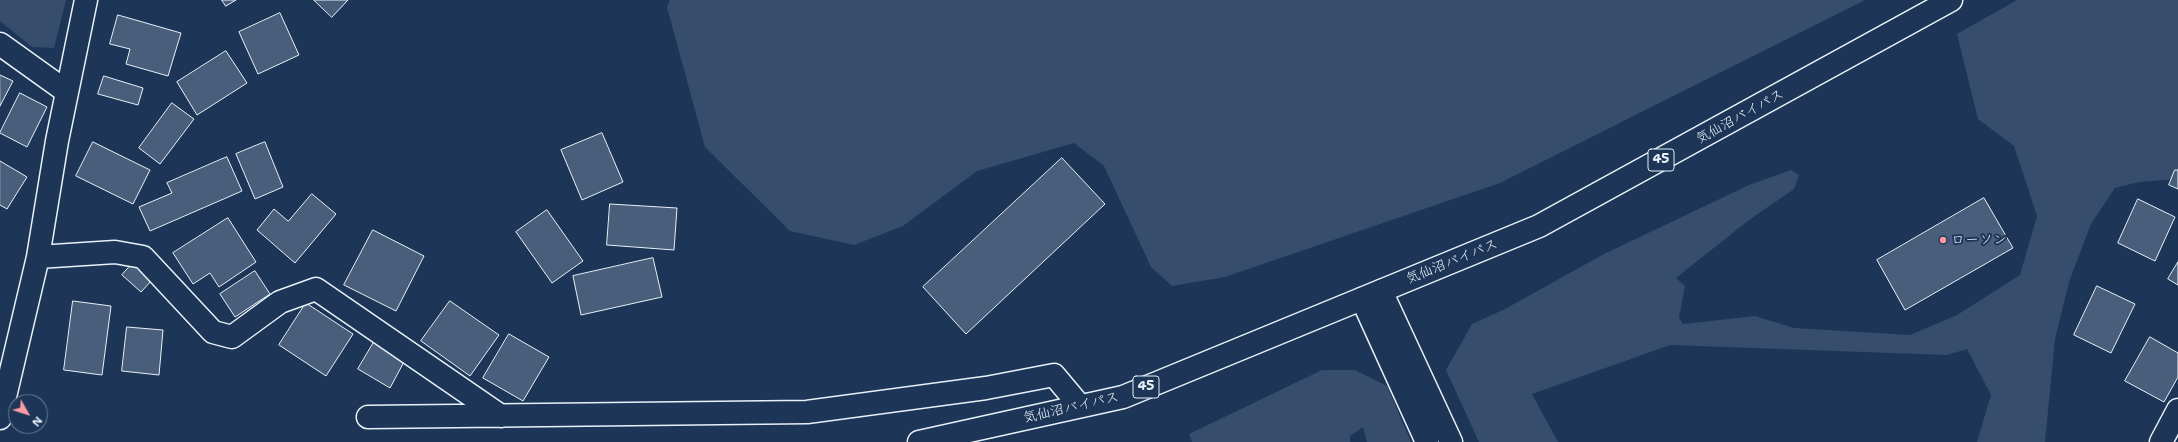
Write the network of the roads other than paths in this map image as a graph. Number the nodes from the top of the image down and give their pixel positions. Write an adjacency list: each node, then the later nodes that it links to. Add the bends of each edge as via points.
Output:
1 (86, 0): 4 (main road)
2 (1951, 0): 6 (main road, 気仙沼バイパス / 45, via 1540,226)
3 (0, 44): 4 (main road)
4 (67, 92): 5 (main road)
5 (38, 258): 9 (main road, via 115,252 143,257 213,332 232,337 280,302 316,289); 11 (main road)
6 (1371, 295): 7 (main road, 気仙沼バイパス / 45, via 1123,397); 13 (main road); 14 (main road)
7 (1080, 406): 9 (main road, via 1054,375 986,388 808,412); 12 (main road, 気仙沼バイパス / 45)
8 (2178, 410): 15 (main road)
9 (501, 416): 10 (main road)
10 (368, 417)
11 (0, 418)
12 (919, 442)
13 (1427, 442)
14 (1452, 442)
15 (2161, 442)

